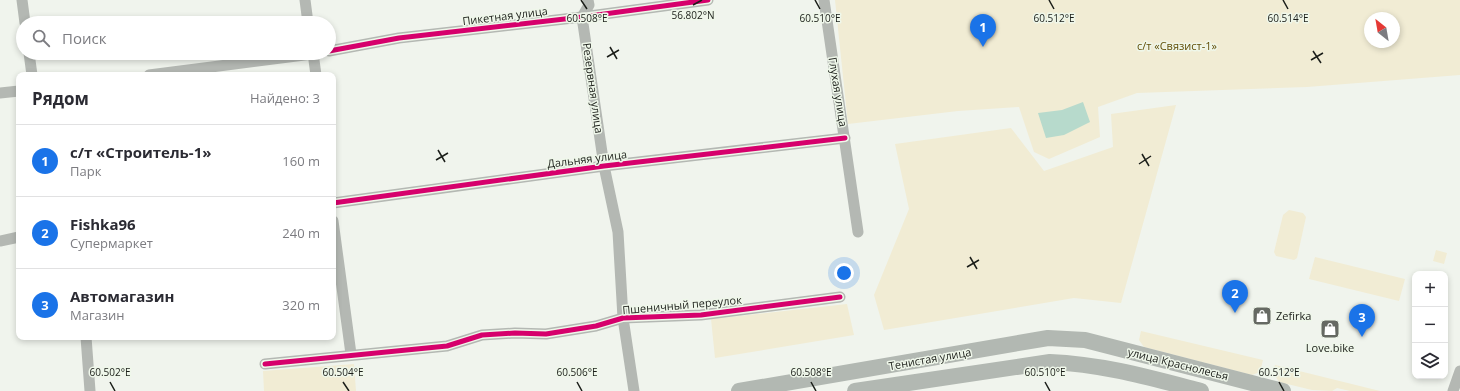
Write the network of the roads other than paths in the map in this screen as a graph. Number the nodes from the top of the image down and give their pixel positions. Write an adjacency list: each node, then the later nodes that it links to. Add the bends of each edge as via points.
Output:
1 (22, 0): 6 (street)
2 (305, 0): 7 (street)
3 (588, 0): 8 (street, Резервная улица, via 589,4)
4 (708, 0): 8 (street, Пикетная улица)
5 (824, 0): 18 (street, Глухая улица)
6 (24, 16)
7 (307, 16)
8 (582, 17): 9 (street, Пикетная улица, via 399,38); 19 (street, Резервная улица)
9 (336, 50)
10 (30, 60): 13 (street)
11 (263, 60): 14 (street)
12 (316, 60): 15 (street)
13 (32, 72)
14 (172, 72)
15 (316, 72)
16 (16, 90): 17 (street)
17 (0, 93)
18 (845, 138): 19 (street, Дальняя улица); 21 (street, Глухая улица)
19 (604, 166): 20 (street, Дальняя улица); 26 (street, Резервная улица, via 618,232)
20 (336, 203)
21 (858, 232)
22 (16, 238): 23 (street)
23 (0, 241)
24 (336, 242): 29 (street)
25 (840, 297): 26 (street, Пшеничный переулок, via 701,315)
26 (623, 318): 29 (street, Пшеничный переулок, via 596,326 546,334 482,335 447,346); 35 (street, Резервная улица)
27 (86, 340): 34 (street)
28 (1120, 349): 36 (main road, Тенистая улица, via 1085,340 1048,338); 39 (main road, улица Краснолесья)
29 (351, 354): 30 (street, Пшеничный переулок)
30 (265, 364)
31 (1460, 371): 33 (street)
32 (1141, 375): 37 (main road, Тенистая улица, via 1077,363 1050,362); 38 (main road, улица Краснолесья)
33 (1455, 387)
34 (90, 391)
35 (634, 391)
36 (739, 391)
37 (855, 391)
38 (1201, 391)
39 (1283, 391)

